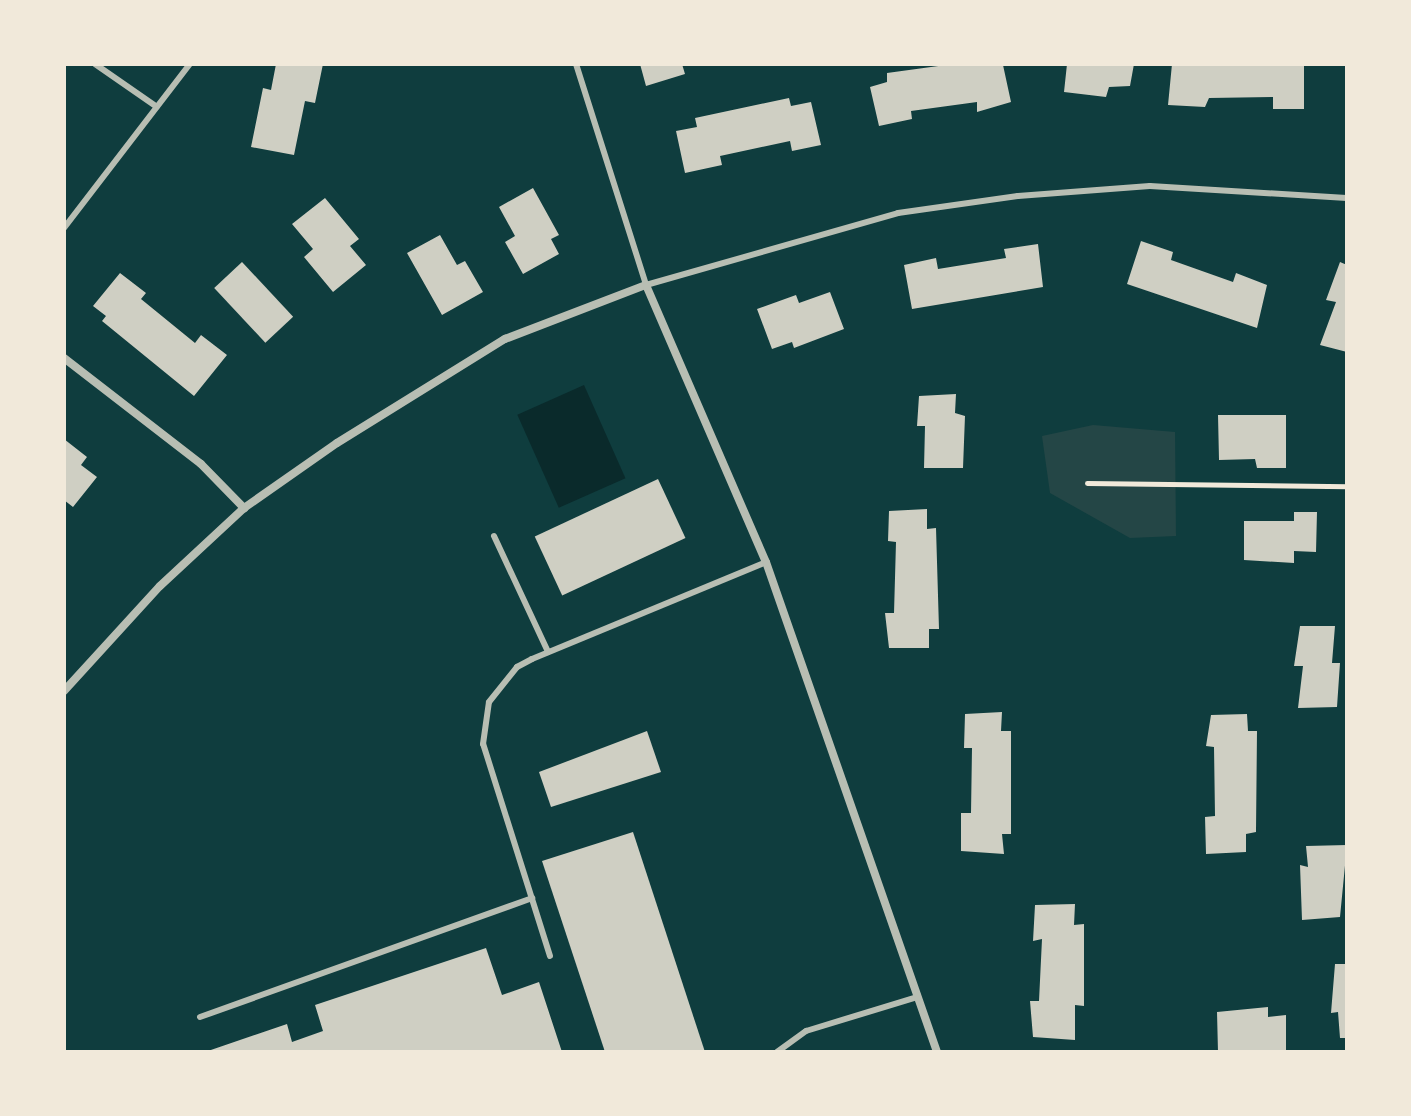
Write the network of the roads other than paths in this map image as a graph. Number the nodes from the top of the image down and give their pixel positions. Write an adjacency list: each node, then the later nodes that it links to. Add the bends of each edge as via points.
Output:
1 (95, 64): 4 (lane)
2 (190, 64): 4 (lane)
3 (576, 64): 7 (lane)
4 (157, 107): 6 (lane)
5 (1347, 198): 7 (lane, via 1150,186 1018,196 898,213)
6 (64, 228)
7 (646, 285): 9 (street, via 505,339 337,443); 11 (street)
8 (64, 358): 9 (street, via 201,464)
9 (244, 508): 13 (street, via 160,586)
10 (494, 536): 12 (lane)
11 (766, 562): 12 (lane); 16 (street)
12 (548, 652): 14 (lane, via 517,667 489,702 483,722 483,744)
13 (64, 691)
14 (532, 898): 15 (lane); 17 (lane)
15 (550, 956)
16 (917, 997): 18 (lane, via 806,1031); 19 (street)
17 (200, 1017)
18 (777, 1052)
19 (937, 1052)

